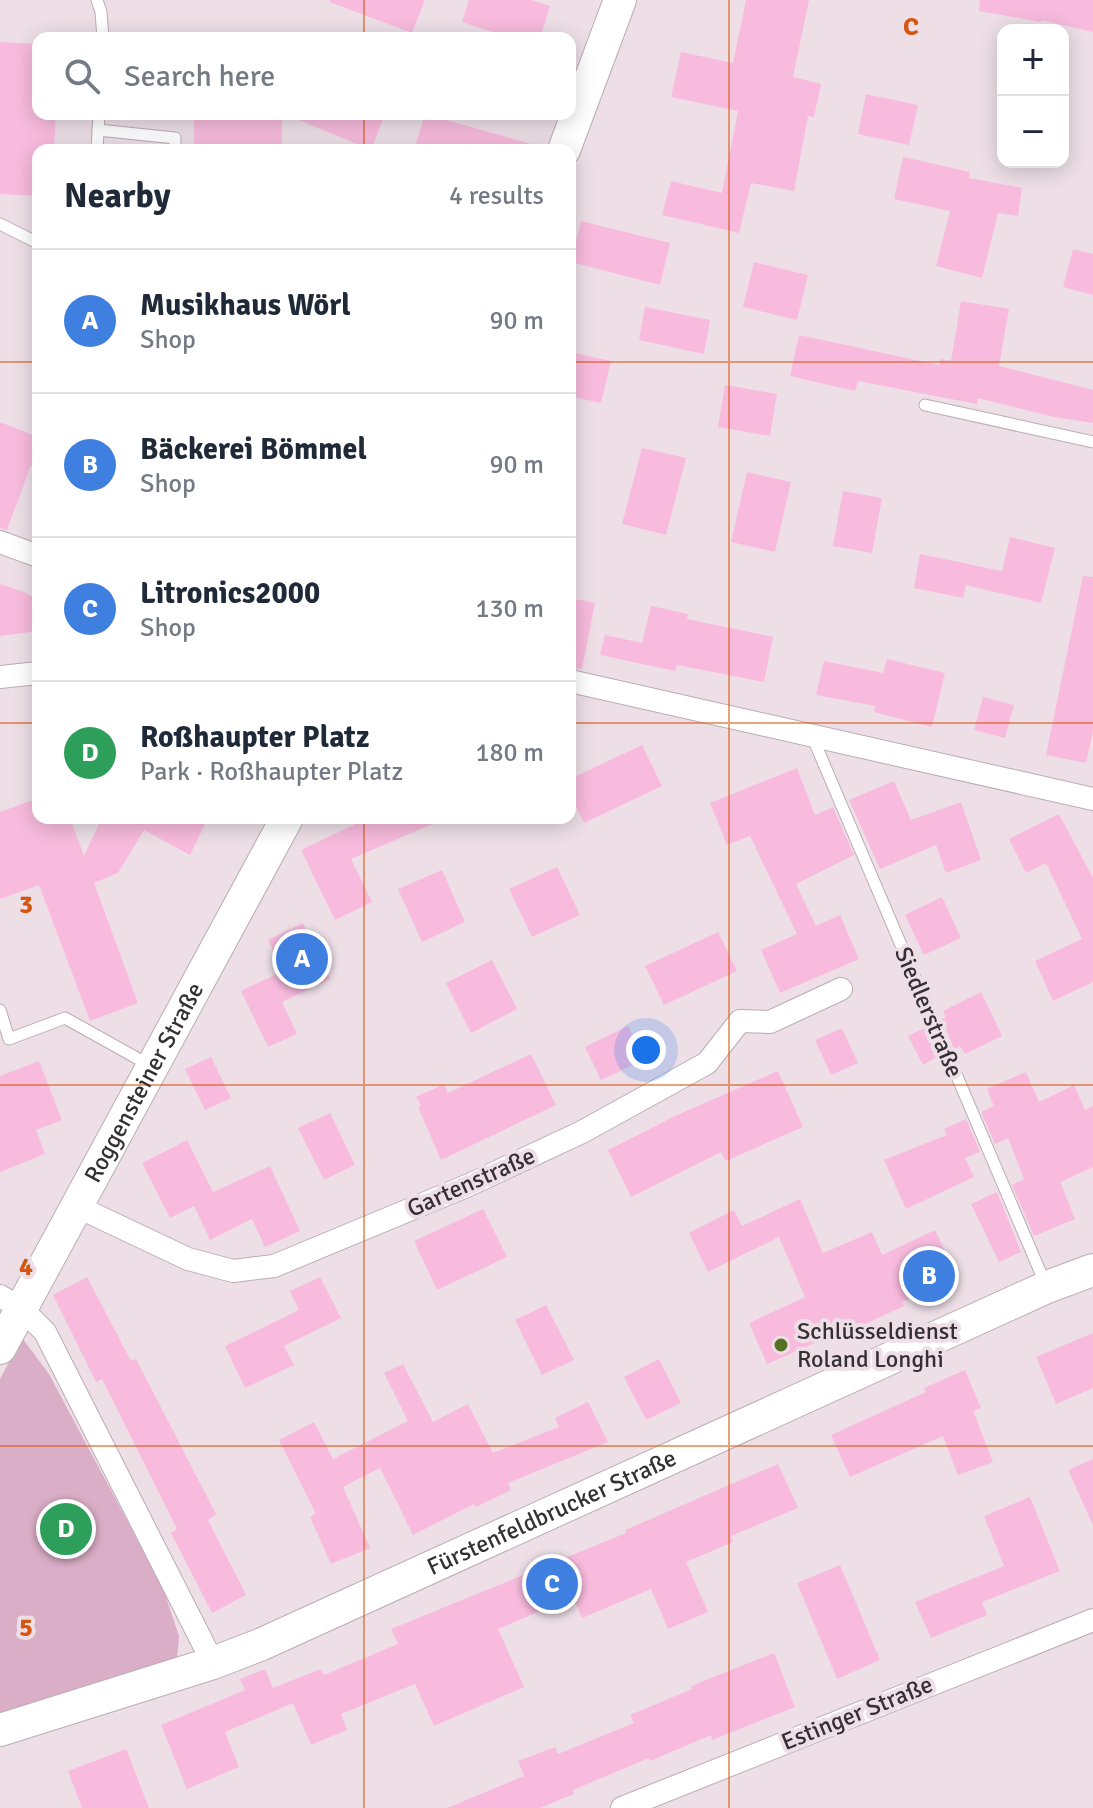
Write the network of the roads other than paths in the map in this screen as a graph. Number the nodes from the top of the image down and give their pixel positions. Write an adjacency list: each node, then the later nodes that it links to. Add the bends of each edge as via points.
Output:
1 (97, 0): 3 (lane)
2 (620, 0): 4 (main road)
3 (103, 32)
4 (576, 118)
5 (99, 120): 7 (lane)
6 (575, 120): 10 (main road)
7 (98, 130): 8 (lane); 9 (lane, via 175,138)
8 (97, 144)
9 (175, 144)
10 (566, 144)
11 (0, 224): 12 (lane)
12 (32, 240)
13 (925, 405): 14 (lane)
14 (1093, 442)
15 (0, 542): 16 (street)
16 (32, 554)
17 (32, 674): 18 (street)
18 (0, 677)
19 (576, 682): 20 (street)
20 (812, 736): 21 (street); 28 (lane, Siedlerstraße)
21 (1093, 799)
22 (284, 824): 25 (main road, Roggensteiner Straße)
23 (841, 989): 26 (street, Gartenstraße, via 770,1022 740,1021 707,1063 582,1132 274,1266 233,1271 188,1259)
24 (0, 1010): 25 (lane, via 9,1039 65,1018)
25 (151, 1067): 26 (main road, Roggensteiner Straße)
26 (76, 1206): 29 (main road, Roggensteiner Straße)
27 (1093, 1270): 28 (main road, Fürstenfeldbrucker Straße)
28 (1047, 1287): 32 (main road, Fürstenfeldbrucker Straße)
29 (10, 1302): 30 (main road, Roggensteiner Straße); 32 (street, via 45,1332)
30 (0, 1348)
31 (1093, 1620): 34 (street, Estinger Straße)
32 (213, 1663): 33 (main road, Fürstenfeldbrucker Straße)
33 (0, 1730)
34 (622, 1808)

